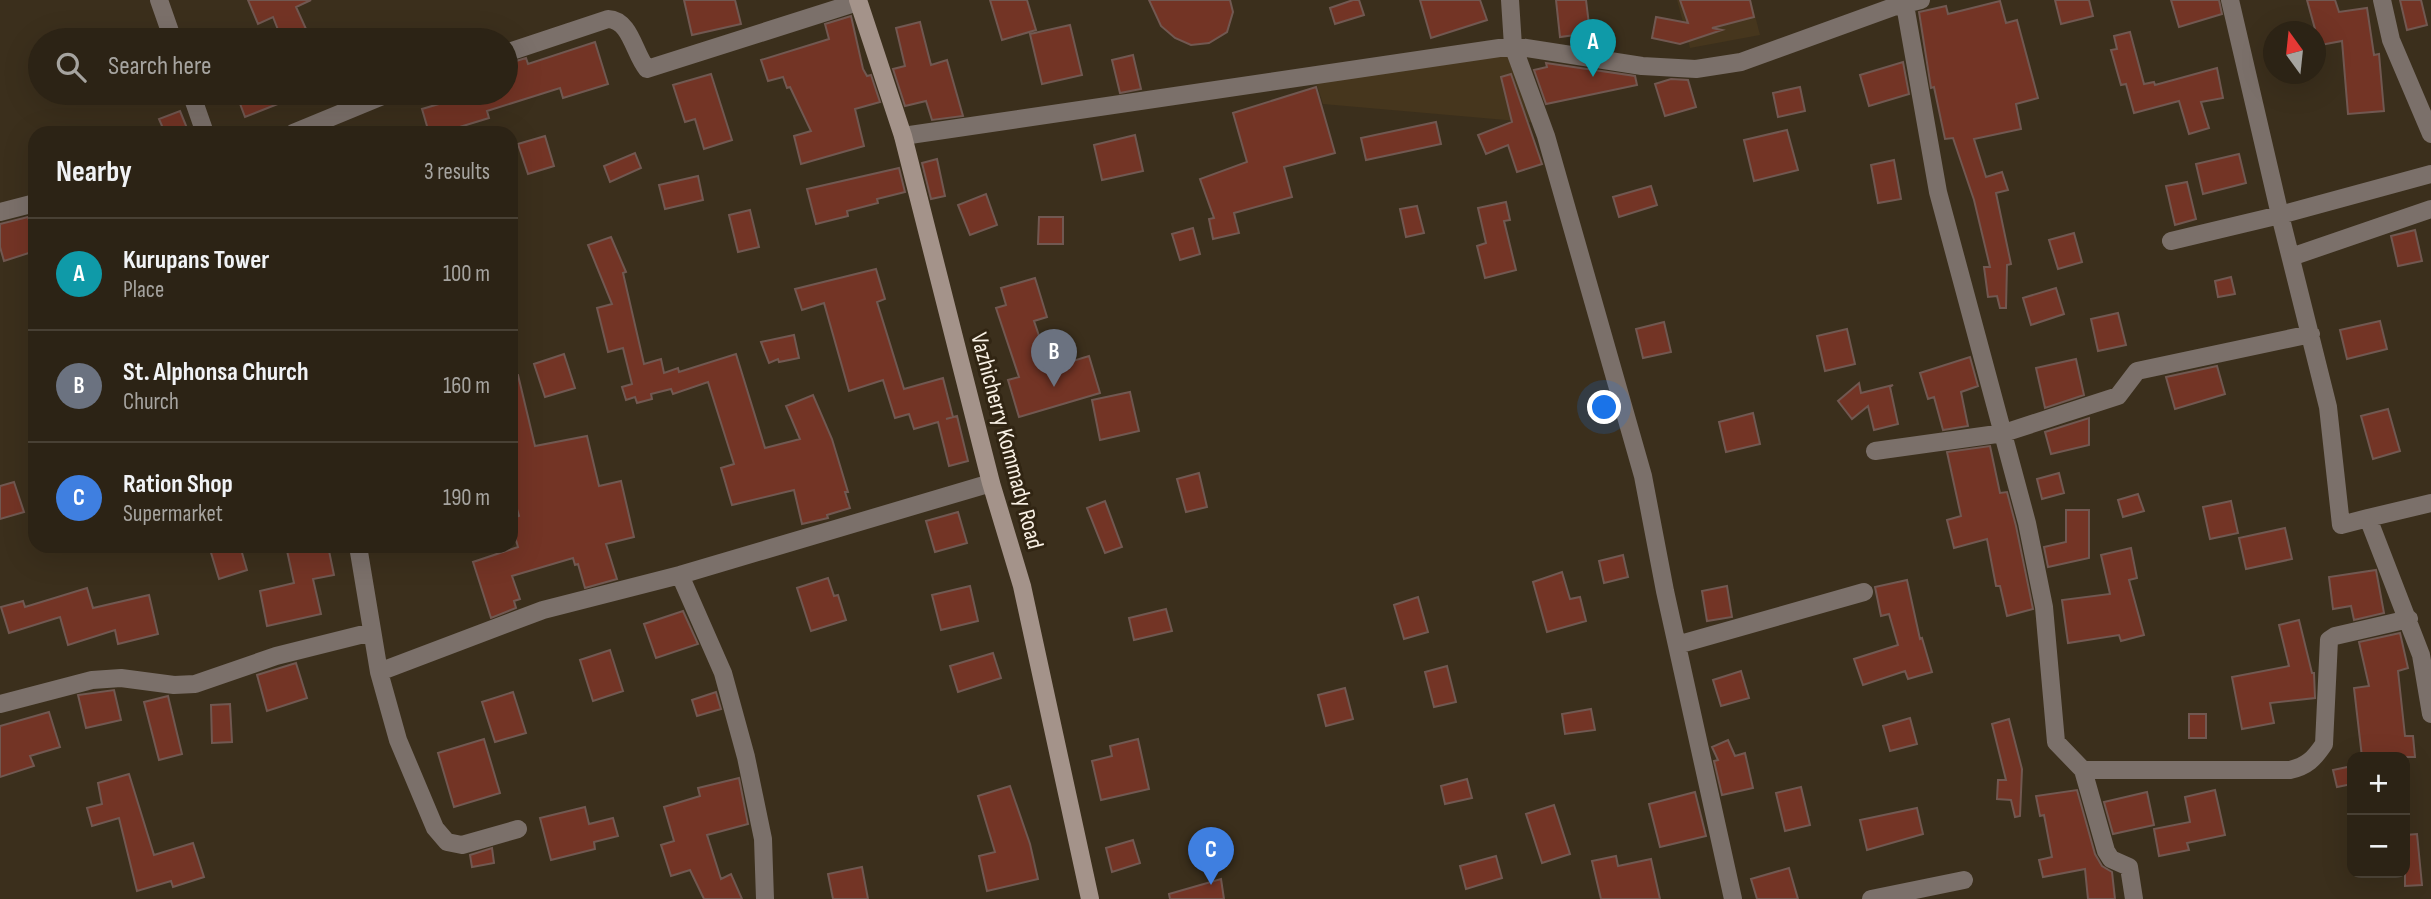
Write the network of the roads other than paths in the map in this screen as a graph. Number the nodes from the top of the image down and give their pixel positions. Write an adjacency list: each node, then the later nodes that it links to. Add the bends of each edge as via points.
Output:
1 (159, 0): 7 (street)
2 (1510, 0): 8 (street)
3 (2230, 0): 21 (street)
4 (2382, 0): 12 (street, via 2391,40)
5 (858, 1): 9 (street, via 647,69 624,26 615,20); 16 (main road, Vazhicherry Kommady Road)
6 (1903, 3): 8 (street, via 1741,62 1696,69 1642,66); 25 (street, via 1938,192)
7 (169, 28)
8 (1513, 46): 16 (street); 35 (street, via 1546,136 1643,476)
9 (518, 49)
10 (195, 105): 13 (street)
11 (361, 105): 14 (street)
12 (2427, 112): 15 (street)
13 (203, 126)
14 (310, 126)
15 (2431, 134)
16 (903, 136): 27 (main road, Vazhicherry Kommady Road)
17 (2431, 174): 21 (street)
18 (28, 205): 20 (street)
19 (2431, 209): 23 (street)
20 (0, 212)
21 (2280, 215): 22 (street); 23 (street)
22 (2171, 241)
23 (2291, 257): 24 (street)
24 (2311, 334): 25 (street, via 2137,371 2118,396); 29 (street, via 2329,407 2341,525)
25 (2004, 433): 26 (street); 39 (street, via 2044,607 2056,742)
26 (1875, 451)
27 (991, 483): 31 (street); 43 (main road, Vazhicherry Kommady Road, via 1022,586)
28 (2431, 503): 29 (street)
29 (2368, 518): 33 (street)
30 (359, 553): 34 (street)
31 (680, 575): 36 (street, via 543,610); 42 (street, via 723,673 746,757 763,839)
32 (1864, 592): 35 (street)
33 (2409, 619): 38 (street, via 2421,654); 39 (street, via 2329,640 2324,744 2304,767)
34 (372, 632): 36 (street); 37 (street, via 276,656 195,684 92,680)
35 (1677, 645): 44 (street)
36 (379, 671): 40 (street, via 398,740 435,828 446,842 462,845)
37 (0, 704)
38 (2431, 713)
39 (2082, 770): 46 (street, via 2106,851 2111,859 2129,867)
40 (518, 830)
41 (1964, 880): 45 (street)
42 (765, 899)
43 (1090, 899)
44 (1733, 899)
45 (1871, 899)
46 (2133, 899)

